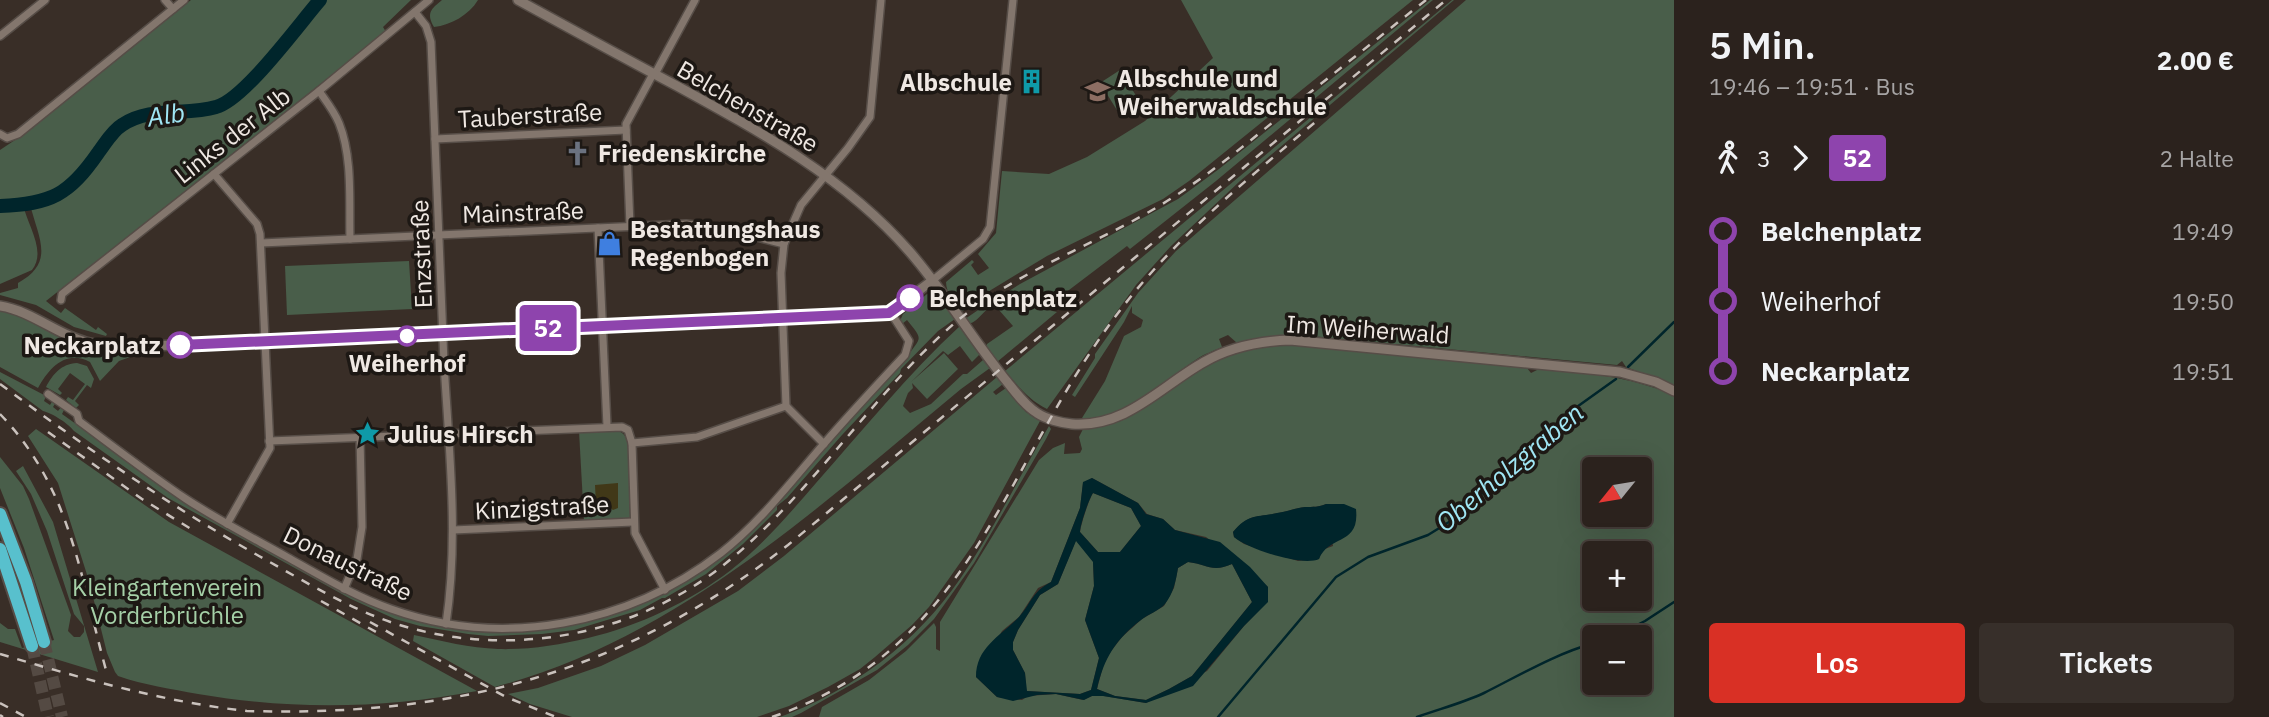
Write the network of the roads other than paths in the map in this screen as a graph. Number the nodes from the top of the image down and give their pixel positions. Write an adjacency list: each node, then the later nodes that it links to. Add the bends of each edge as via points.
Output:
1 (45, 0): 11 (street)
2 (165, 0): 9 (street)
3 (184, 0): 9 (street)
4 (429, 0): 10 (street, Links der Alb)
5 (518, 0): 12 (street, Belchenstraße)
6 (695, 0): 12 (street)
7 (880, 0): 18 (street, via 870,117)
8 (1013, 0): 25 (street, via 992,221 983,239)
9 (173, 9): 15 (street, via 18,134)
10 (415, 12): 13 (street, Links der Alb); 16 (street, Enzstraße, via 432,42)
11 (0, 36)
12 (654, 74): 14 (street, via 628,118); 18 (street, Belchenstraße, via 746,124)
13 (319, 90): 17 (street, Links der Alb); 22 (street, via 342,132)
14 (626, 130): 16 (street, Tauberstraße); 19 (street)
15 (2, 136)
16 (435, 139): 21 (street, Enzstraße)
17 (214, 174): 23 (street, via 257,224); 26 (street, Links der Alb, via 62,294)
18 (825, 175): 24 (street, via 801,205); 25 (street, Belchenstraße, via 876,217)
19 (630, 226): 20 (street, Mainstraße); 24 (street, Mainstraße, via 701,224)
20 (598, 228): 21 (street, Mainstraße); 30 (street)
21 (440, 235): 22 (street, Mainstraße); 31 (street, Enzstraße)
22 (350, 239): 23 (street, Mainstraße)
23 (261, 243): 32 (street)
24 (784, 244): 29 (street)
25 (933, 280): 28 (street); 33 (street, Im Weiherwald, via 1025,402 1043,416 1073,424 1124,415 1226,351 1290,340 1620,372)
26 (61, 300)
27 (0, 306): 32 (street, via 99,345)
28 (891, 313): 29 (street); 41 (street, Donaustraße, via 907,336 908,351)
29 (783, 318): 30 (street); 35 (street)
30 (603, 325): 31 (street); 36 (street)
31 (443, 334): 32 (street); 37 (street, Enzstraße)
32 (265, 341): 39 (street)
33 (1674, 391)
34 (48, 394): 44 (street, Donaustraße, via 174,490)
35 (786, 406): 40 (street, via 697,437); 41 (street)
36 (607, 426): 37 (street); 40 (street, via 628,430)
37 (448, 433): 38 (street); 45 (street, Enzstraße)
38 (360, 437): 39 (street); 47 (street, via 362,527 357,559)
39 (269, 441): 44 (street, via 270,448)
40 (632, 443): 43 (street)
41 (824, 444): 48 (street, Donaustraße, via 727,548)
42 (0, 514): 46 (highway, via 26,582 38,644)
43 (633, 522): 45 (street, Kinzigstraße); 48 (street)
44 (228, 524): 47 (street, Donaustraße)
45 (453, 530): 49 (street, Enzstraße)
46 (0, 549)
47 (344, 589): 49 (street, Donaustraße, via 388,608)
48 (665, 590): 49 (street, Donaustraße, via 619,610 577,621 506,629)
49 (446, 624)

